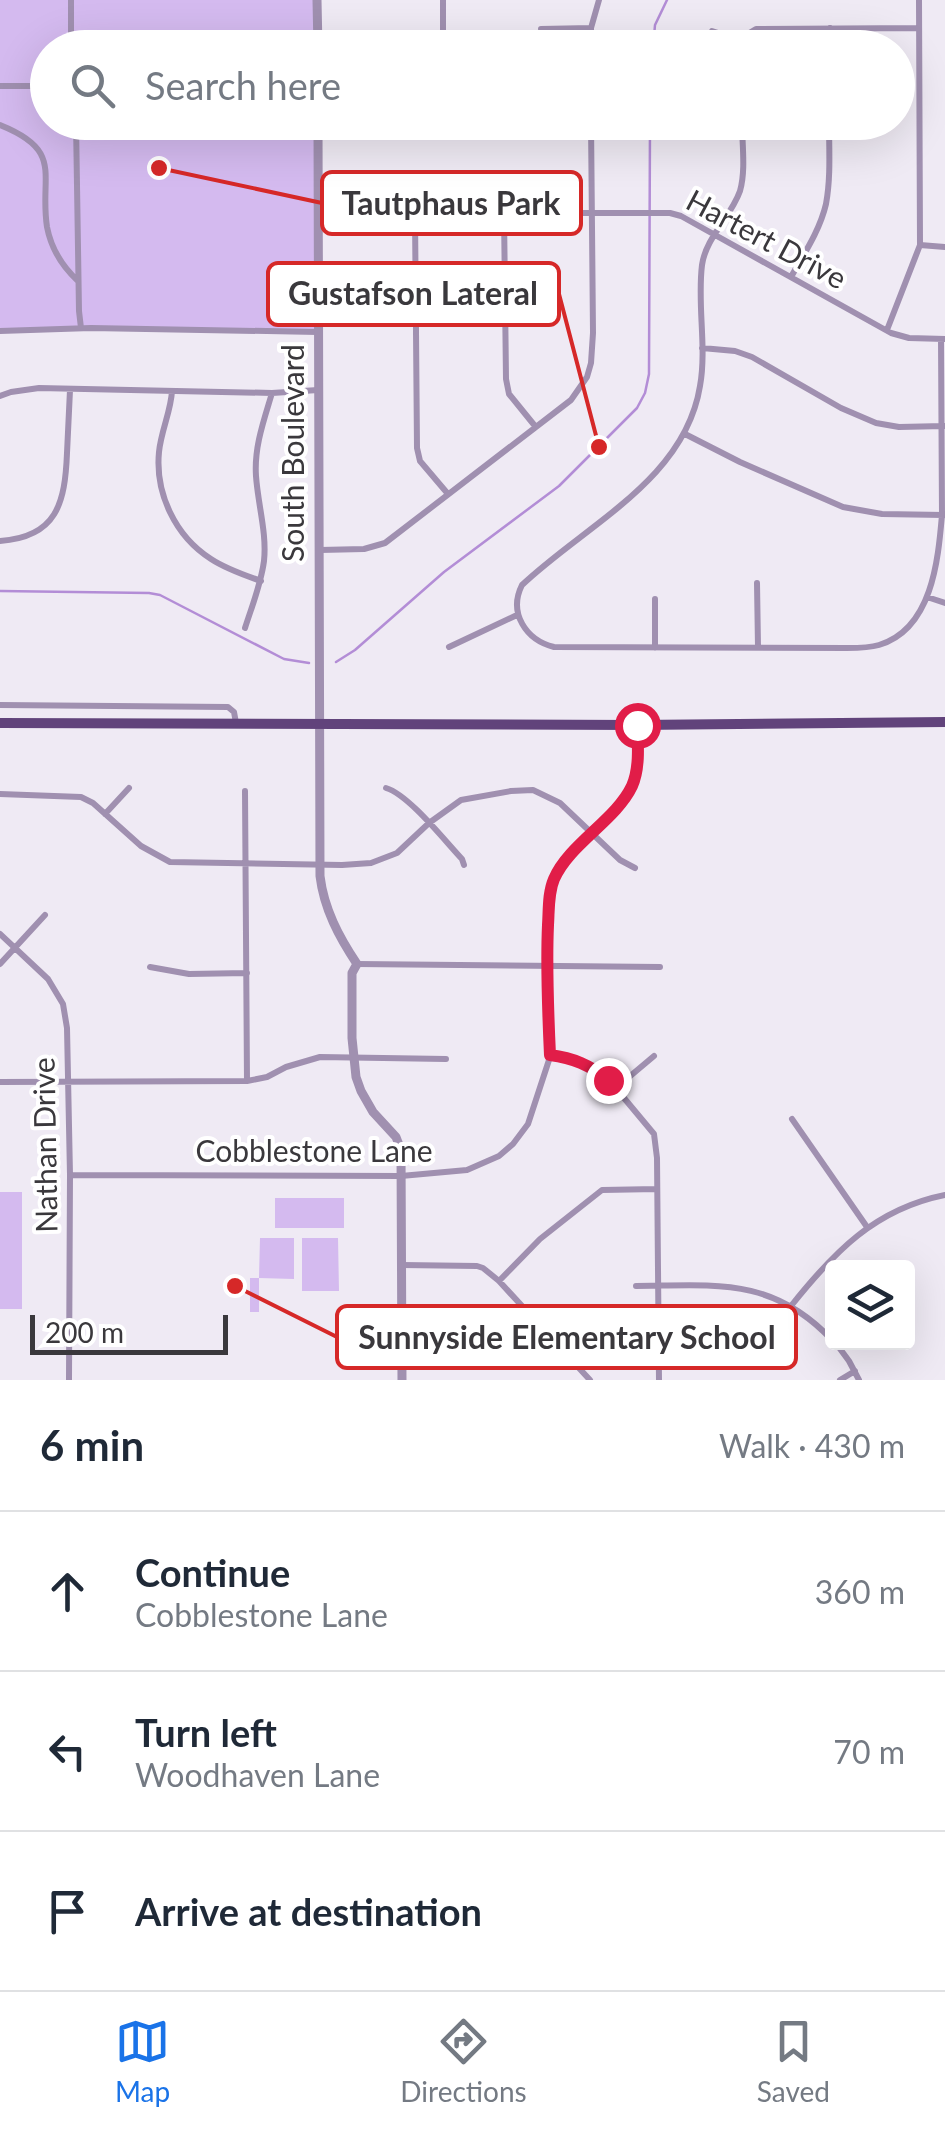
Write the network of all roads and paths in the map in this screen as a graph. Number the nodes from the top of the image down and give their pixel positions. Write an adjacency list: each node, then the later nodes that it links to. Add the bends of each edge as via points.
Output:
1 (71, 0): 10 (street)
2 (318, 0): 11 (street)
3 (443, 0): 12 (street)
4 (599, 0): 6 (street)
5 (918, 0): 8 (street)
6 (591, 28): 9 (street)
7 (830, 28): 8 (street); 13 (street)
8 (919, 28): 27 (street)
9 (540, 29)
10 (71, 30)
11 (318, 30)
12 (443, 30)
13 (754, 30)
14 (0, 86): 15 (street)
15 (30, 86)
16 (0, 125): 30 (street, via 29,140 42,156 50,236)
17 (76, 140): 30 (street)
18 (318, 140): 23 (street, South Boulevard)
19 (591, 140): 22 (street)
20 (742, 140): 26 (street, via 740,190)
21 (830, 140): 29 (street, via 826,205)
22 (591, 212): 24 (street, Hartert Drive); 26 (street, Hartert Drive, via 681,216); 42 (street, via 591,363 571,400)
23 (318, 213): 25 (street, Hartert Drive); 34 (street, South Boulevard)
24 (504, 213): 25 (street, Hartert Drive); 42 (street, via 506,379)
25 (416, 214): 45 (street, via 417,448)
26 (714, 234): 29 (street, Hartert Drive); 36 (street, via 702,265)
27 (920, 245): 28 (street); 32 (street)
28 (945, 247)
29 (791, 277): 32 (street, Hartert Drive)
30 (78, 281): 31 (street)
31 (81, 328): 33 (street); 34 (street)
32 (887, 330): 35 (street, Hartert Drive)
33 (0, 331)
34 (318, 332): 39 (street, South Boulevard)
35 (943, 339): 43 (street)
36 (702, 348): 43 (street, via 752,356 876,424); 44 (street, via 696,407)
37 (70, 390): 38 (street); 41 (street); 47 (street, via 60,506 39,530)
38 (172, 390): 40 (street); 49 (street, via 158,457 164,500 196,548)
39 (318, 390): 40 (street); 48 (street, South Boulevard)
40 (272, 393): 49 (street, via 256,461 265,540)
41 (0, 396)
42 (536, 426): 45 (street)
43 (943, 426): 46 (street)
44 (684, 434): 46 (street, via 843,507); 54 (street, via 651,480 522,586)
45 (448, 494): 48 (street, via 376,547)
46 (944, 515): 51 (street)
47 (0, 541)
48 (320, 550): 62 (street, South Boulevard)
49 (260, 582): 55 (street)
50 (757, 583): 58 (street)
51 (927, 597): 53 (street); 58 (street, via 913,624 882,644)
52 (655, 599): 57 (street)
53 (945, 603)
54 (516, 613): 56 (street); 57 (street, via 548,646)
55 (245, 628)
56 (449, 648)
57 (656, 648): 58 (street)
58 (758, 648)
59 (0, 705): 63 (street, via 228,707)
60 (0, 722): 63 (main road)
61 (945, 722): 64 (main road)
62 (320, 723): 63 (main road); 64 (main road); 73 (street, South Boulevard)
63 (236, 724)
64 (637, 725): 71 (street, Cobblestone Lane, via 632,786)
65 (129, 788): 69 (street)
66 (386, 788): 70 (street)
67 (245, 790): 72 (street)
68 (0, 794): 69 (street, via 80,797)
69 (105, 814): 72 (street, via 170,862)
70 (429, 823): 71 (street, via 471,796 525,790 560,803); 73 (street, via 397,854 370,863); 74 (street)
71 (592, 833): 75 (street); 81 (street, Cobblestone Lane, via 552,885)
72 (247, 864): 73 (street); 84 (street)
73 (320, 864): 80 (street, South Boulevard, via 334,926)
74 (464, 864)
75 (636, 868)
76 (44, 915): 78 (street)
77 (0, 934): 78 (street, Nathan Drive)
78 (15, 949): 79 (street); 89 (street, Nathan Drive, via 48,978 63,1004)
79 (0, 964)
80 (357, 964): 81 (street); 87 (street)
81 (546, 966): 83 (street); 85 (street, Cobblestone Lane)
82 (150, 967): 84 (street)
83 (660, 967)
84 (247, 973): 90 (street)
85 (550, 1055): 92 (street, via 583,1063); 95 (street, Cobblestone Lane, via 532,1116 499,1156 467,1170)
86 (654, 1056): 92 (street)
87 (354, 1058): 88 (street); 90 (street, via 309,1059); 95 (street, via 361,1091 400,1144)
88 (446, 1059)
89 (68, 1081): 90 (street); 91 (street); 94 (street, Nathan Drive)
90 (247, 1081)
91 (0, 1082)
92 (616, 1088): 96 (street, via 654,1134)
93 (792, 1119): 98 (street)
94 (70, 1175): 95 (street, Cobblestone Lane); 109 (street, Nathan Drive)
95 (401, 1176): 99 (street)
96 (658, 1189): 100 (street, via 602,1190); 102 (street)
97 (945, 1195): 98 (street)
98 (867, 1226): 103 (street)
99 (402, 1265): 100 (street, via 477,1266); 106 (street)
100 (499, 1281): 111 (street)
101 (636, 1286): 102 (street)
102 (658, 1286): 103 (street, via 734,1287); 112 (street)
103 (791, 1306): 104 (street)
104 (825, 1332)
105 (840, 1350): 108 (street)
106 (402, 1359): 107 (street); 110 (street)
107 (451, 1363)
108 (855, 1372): 113 (street); 114 (street)
109 (68, 1380)
110 (402, 1380)
111 (590, 1380)
112 (658, 1380)
113 (840, 1380)
114 (859, 1380)

